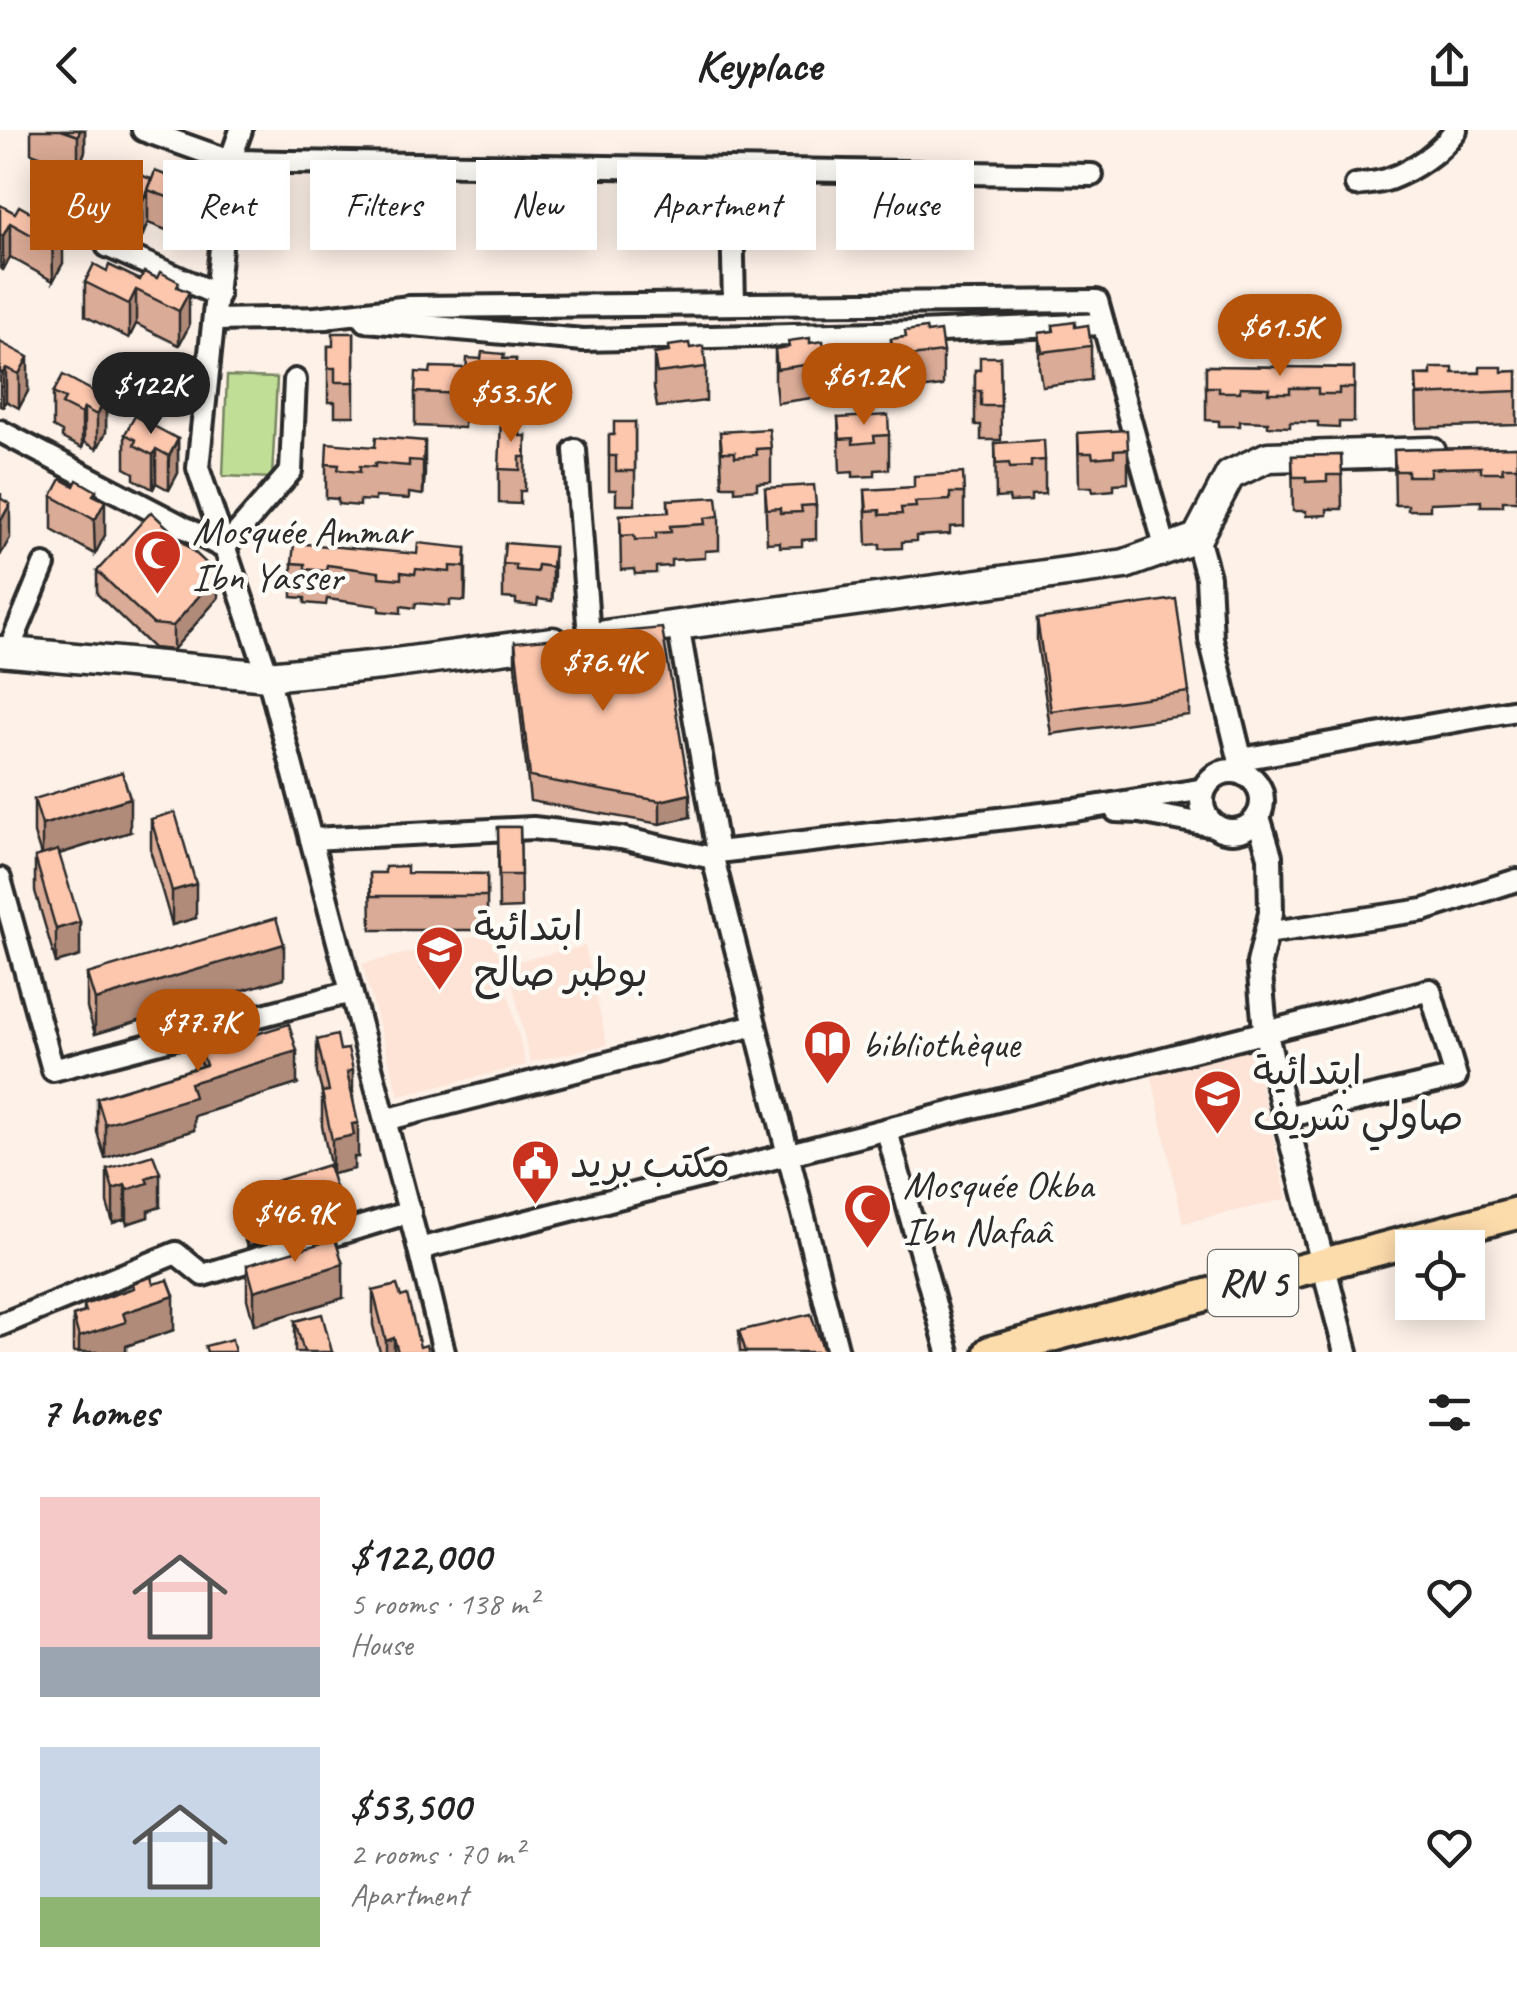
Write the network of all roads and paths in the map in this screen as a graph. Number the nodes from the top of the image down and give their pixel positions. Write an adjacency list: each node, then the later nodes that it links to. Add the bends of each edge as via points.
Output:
1 (143, 130): 4 (street)
2 (241, 130): 5 (street)
3 (1456, 130): 10 (street, via 1417,166)
4 (227, 160)
5 (230, 160)
6 (290, 162): 7 (street)
7 (617, 166)
8 (816, 169): 9 (street)
9 (1092, 174)
10 (1356, 185)
11 (116, 250): 14 (street)
12 (222, 250): 14 (street)
13 (733, 250): 15 (street)
14 (218, 295): 17 (street)
15 (734, 304): 16 (street, via 410,307); 18 (street, via 1097,302)
16 (316, 318): 17 (street); 18 (street, via 583,340)
17 (215, 320): 24 (street, via 198,468)
18 (1103, 324): 25 (street)
19 (295, 380): 24 (street, via 291,472)
20 (0, 431): 24 (street)
21 (576, 450): 28 (street)
22 (1460, 451): 23 (main road, via 1268,457 1230,474)
23 (1197, 538): 25 (main road); 32 (street)
24 (224, 548): 30 (street)
25 (1166, 550): 27 (main road, via 1125,564)
26 (44, 565): 29 (street)
27 (678, 625): 28 (main road); 39 (street)
28 (588, 637): 30 (main road)
29 (4, 652): 30 (main road)
30 (268, 676): 38 (street)
31 (1517, 710): 33 (street)
32 (1230, 713): 33 (street); 34 (street)
33 (1242, 766): 34 (street); 36 (street, via 1259,787)
34 (1212, 781): 35 (street); 37 (street, via 1202,797)
35 (1074, 810): 37 (street, via 1140,812); 39 (street)
36 (1258, 817): 37 (street, via 1243,830); 42 (street, via 1270,856)
37 (1214, 826)
38 (311, 839): 39 (street, via 533,828); 43 (street)
39 (716, 855): 44 (street)
40 (0, 879): 43 (street, via 53,1070)
41 (1517, 880): 42 (street, via 1424,910)
42 (1266, 934): 45 (street, via 1258,963)
43 (352, 992): 47 (street)
44 (755, 1025): 47 (street); 49 (street)
45 (1265, 1030): 46 (street); 46 (street, via 1430,990 1456,1077); 48 (street)
46 (1284, 1118): 53 (street)
47 (385, 1120): 50 (street)
48 (886, 1130): 49 (street); 57 (street)
49 (788, 1156): 52 (street); 56 (street)
50 (410, 1212): 52 (street); 54 (street, via 203,1275 176,1253)
51 (1517, 1213): 53 (main road, RN 5)
52 (420, 1249): 55 (street)
53 (1323, 1264): 58 (main road, RN 5); 59 (street)
54 (0, 1325)
55 (444, 1352)
56 (838, 1352)
57 (948, 1352)
58 (990, 1352)
59 (1346, 1352)

